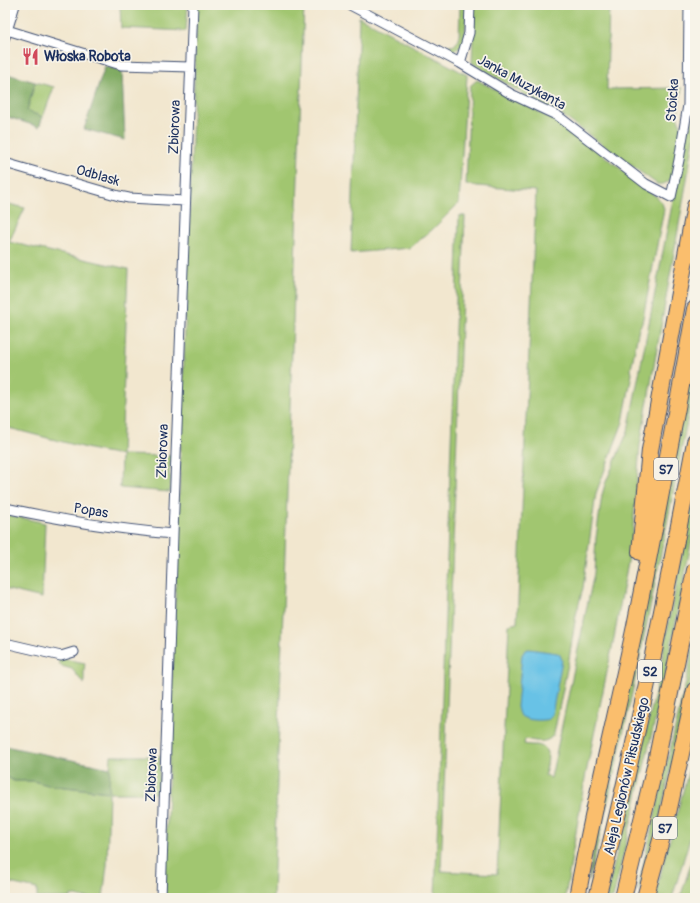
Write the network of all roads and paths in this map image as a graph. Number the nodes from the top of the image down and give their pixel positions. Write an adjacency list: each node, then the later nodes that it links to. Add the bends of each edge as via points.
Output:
1 (15, 5): 6 (street)
2 (193, 5): 8 (street, Zbiorowa)
3 (350, 5): 7 (street, Janka Muzykanta)
4 (470, 5): 7 (street, via 469,33)
5 (689, 5): 10 (street, Stoicka, via 688,105)
6 (6, 33): 8 (street, via 121,65)
7 (460, 63): 10 (street, Janka Muzykanta, via 511,94 558,116 646,184)
8 (190, 67): 11 (street, Zbiorowa)
9 (5, 163): 11 (street, Odblask, via 119,196)
10 (671, 197)
11 (186, 201): 16 (street, Zbiorowa)
12 (695, 206): 18 (highway, via 650,450)
13 (695, 309): 18 (highway, S7)
14 (695, 442): 24 (highway, Aleja Legionów Piłsudskiego / S2, via 657,638)
15 (5, 508): 16 (street, Popas, via 118,529)
16 (173, 534): 22 (street, Zbiorowa)
17 (695, 570): 25 (highway, Aleja Legionów Piłsudskiego / S2, via 656,762)
18 (634, 628): 23 (highway, S7, via 591,821)
19 (5, 643): 20 (street, via 61,656)
20 (74, 652)
21 (695, 690): 26 (highway, S7, via 666,822)
22 (161, 898)
23 (577, 898)
24 (597, 898)
25 (623, 898)
26 (645, 898)

